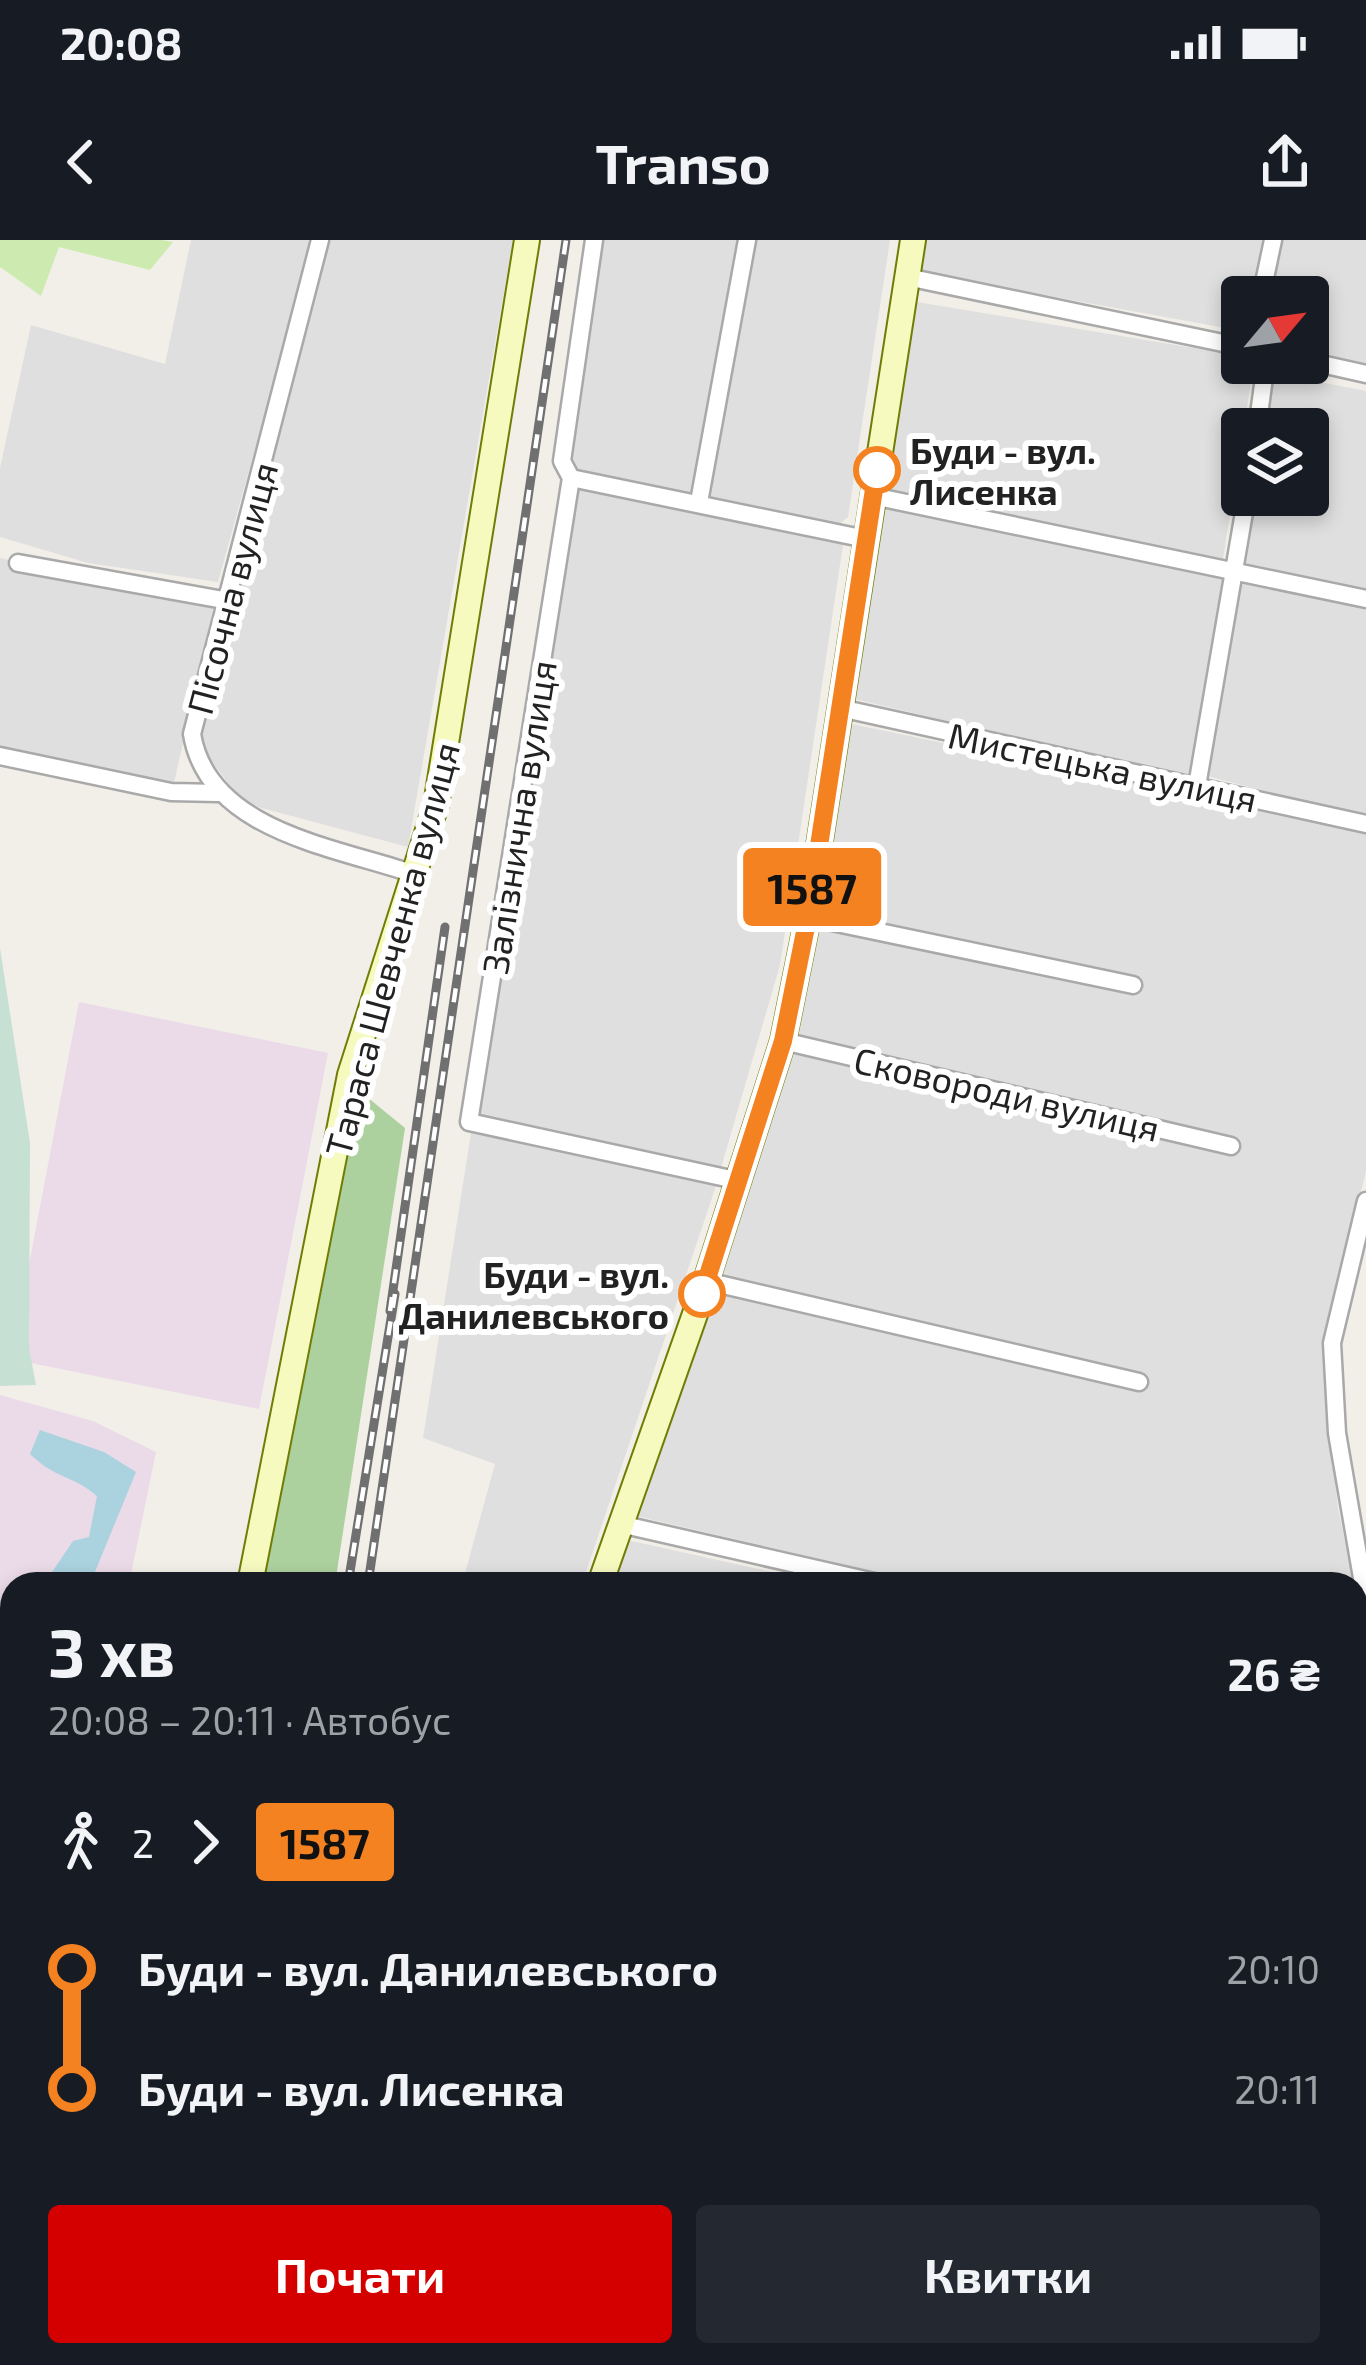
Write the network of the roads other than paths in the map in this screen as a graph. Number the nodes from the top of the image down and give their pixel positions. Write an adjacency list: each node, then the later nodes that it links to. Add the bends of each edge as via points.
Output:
1 (320, 240): 20 (street, Пісочна вулиця)
2 (527, 240): 26 (street, Тараса Шевченка вулиця, via 463,655 436,805)
3 (594, 240): 12 (street, Залізнична вулиця, via 562,461)
4 (747, 240): 14 (street)
5 (913, 240): 8 (street)
6 (1273, 240): 7 (street)
7 (1265, 276)
8 (907, 277): 9 (street); 13 (street)
9 (1221, 342)
10 (1329, 366): 11 (street)
11 (1366, 374)
12 (571, 478): 14 (street); 31 (street, Залізнична вулиця, via 469,1122)
13 (873, 496): 16 (street); 18 (street)
14 (699, 502): 16 (street)
15 (1244, 516): 18 (street)
16 (866, 539): 21 (street)
17 (18, 562): 20 (street)
18 (1235, 569): 19 (street); 23 (street)
19 (1366, 599)
20 (229, 602): 24 (street, Пісочна вулиця, via 192,734 197,765)
21 (840, 709): 23 (street, Мистецька вулиця); 27 (street)
22 (0, 756): 24 (street, via 171,792)
23 (1197, 786): 25 (street, Мистецька вулиця)
24 (218, 793): 26 (street, via 261,823)
25 (1366, 824)
26 (414, 874): 36 (street, Тараса Шевченка вулиця, via 350,1075)
27 (808, 917): 28 (street); 29 (street)
28 (1133, 986)
29 (783, 1041): 30 (street, Сковороди вулиця); 31 (street)
30 (1231, 1146)
31 (740, 1181): 33 (street)
32 (1366, 1201): 39 (street, via 1332,1343 1337,1433)
33 (706, 1281): 34 (street); 35 (street)
34 (1139, 1382)
35 (620, 1524): 37 (street); 38 (street)
36 (252, 1572)
37 (604, 1572)
38 (830, 1572)
39 (1361, 1572)

